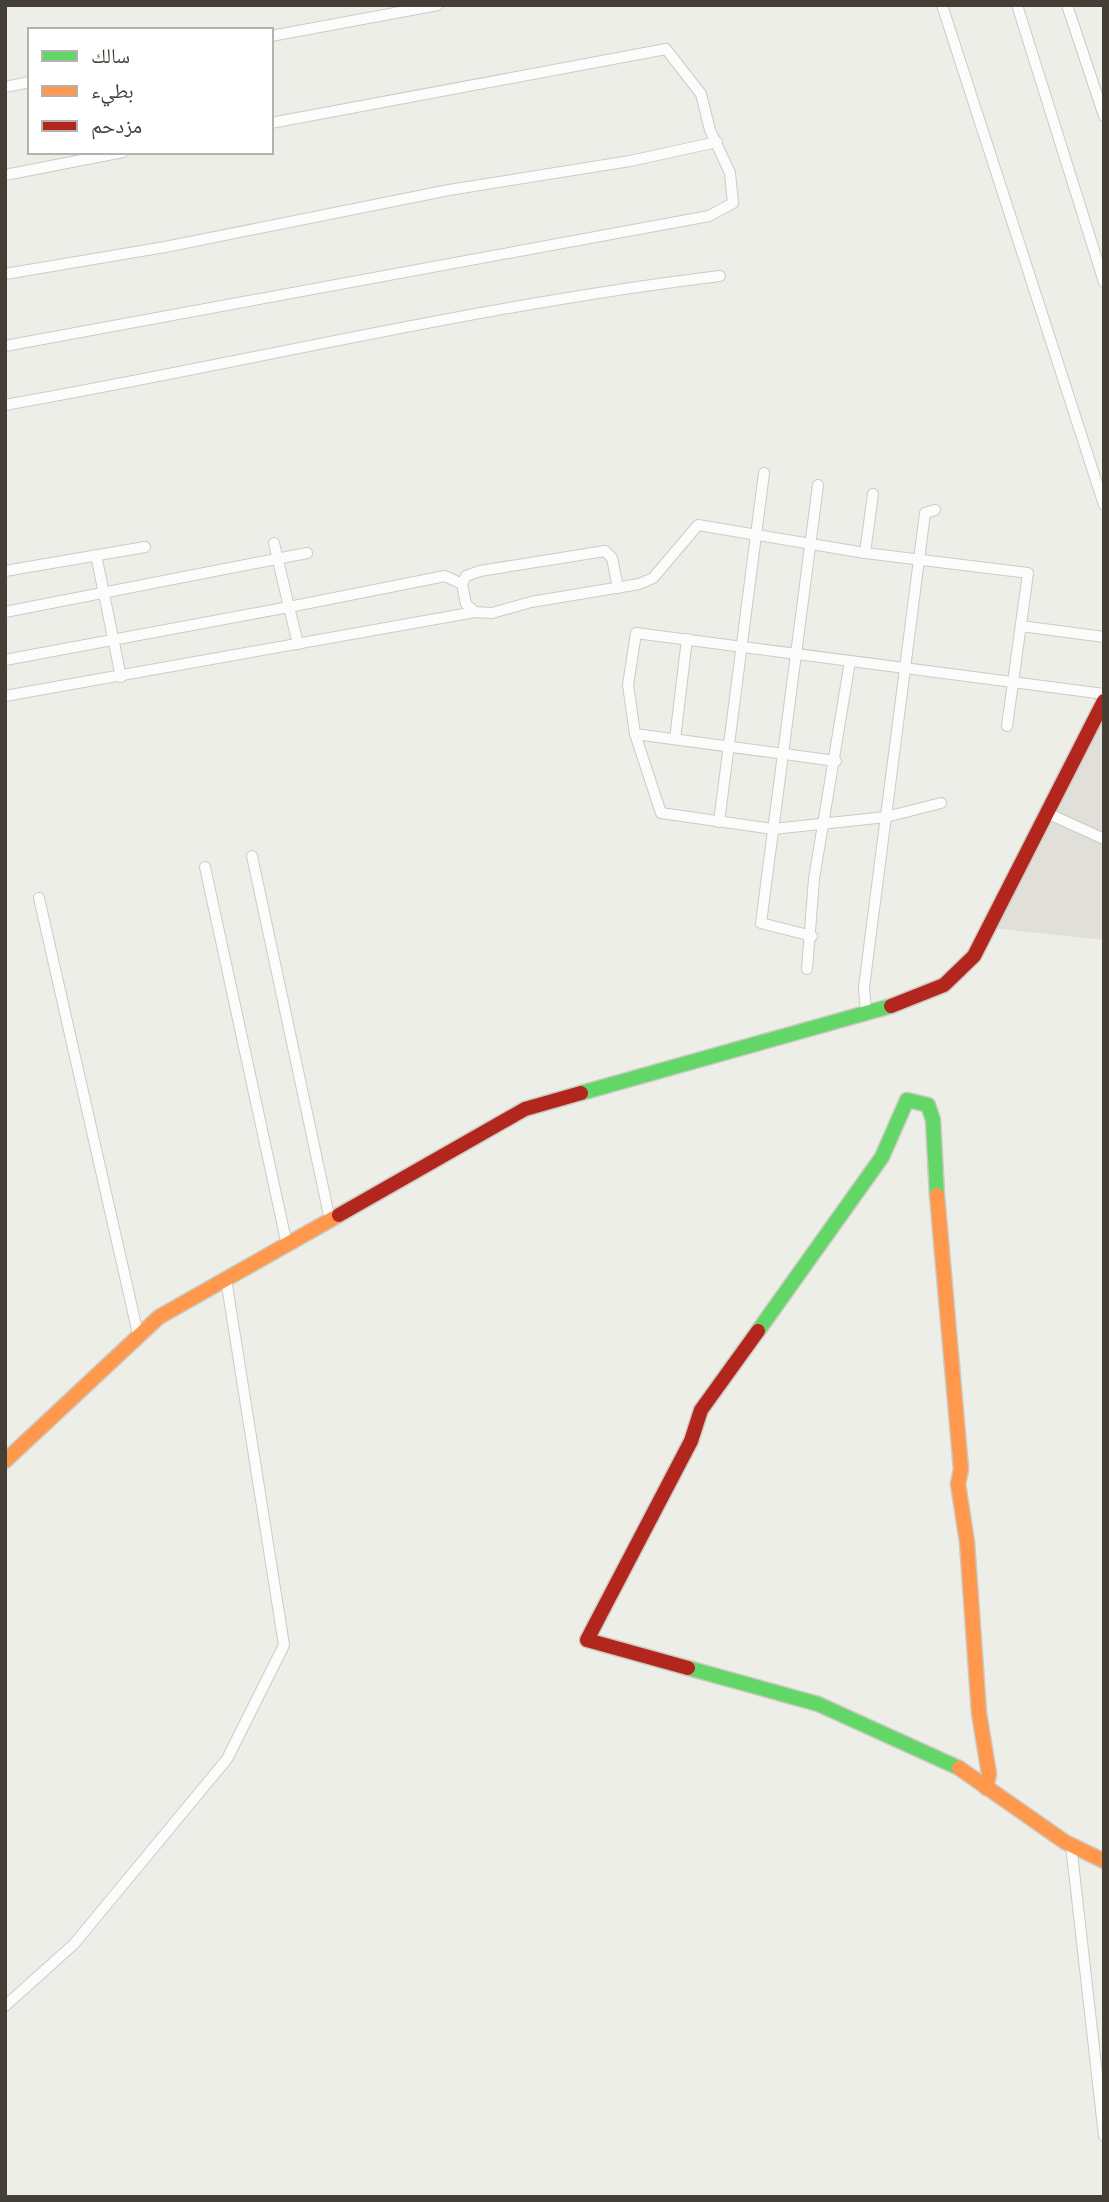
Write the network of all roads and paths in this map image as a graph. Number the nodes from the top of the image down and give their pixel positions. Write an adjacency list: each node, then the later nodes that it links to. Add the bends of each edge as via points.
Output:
1 (438, 5): 5 (street)
2 (942, 5): 21 (street)
3 (1017, 5): 15 (street)
4 (1067, 5): 8 (street)
5 (273, 36)
6 (28, 82): 7 (street)
7 (5, 86)
8 (1104, 116)
9 (273, 123): 10 (street, via 666,49 701,94)
10 (716, 142): 13 (street); 16 (street, via 735,196 733,203 709,216)
11 (113, 154): 12 (street)
12 (5, 175)
13 (5, 274)
14 (720, 276): 17 (street, via 303,347)
15 (1104, 282)
16 (5, 346)
17 (5, 405)
18 (764, 473): 23 (street)
19 (818, 485): 25 (street)
20 (873, 494): 28 (street)
21 (1104, 505)
22 (935, 510): 31 (street, via 925,513)
23 (756, 536): 25 (street); 34 (street, via 698,525 653,578); 44 (street)
24 (274, 543): 30 (street)
25 (811, 544): 28 (street); 45 (street)
26 (145, 547): 29 (street)
27 (307, 553): 30 (street)
28 (864, 554): 31 (street)
29 (96, 555): 32 (street); 35 (street)
30 (277, 559): 35 (street); 36 (street)
31 (919, 560): 39 (street, via 1028,573); 48 (street)
32 (5, 571)
33 (462, 584): 34 (street, via 466,576 480,571 605,551 612,558); 36 (street, via 445,576); 38 (street, via 466,604)
34 (618, 588): 38 (street, via 492,613)
35 (104, 592): 37 (street); 42 (street)
36 (289, 607): 42 (street); 43 (street)
37 (5, 612)
38 (475, 612): 43 (street)
39 (1021, 626): 40 (street); 50 (street)
40 (1104, 637)
41 (687, 639): 44 (street); 55 (street, via 636,633 628,685); 56 (street)
42 (114, 640): 46 (street); 49 (street)
43 (298, 644): 49 (street)
44 (742, 647): 45 (street); 57 (street)
45 (796, 654): 47 (street); 58 (street)
46 (5, 660)
47 (850, 661): 48 (street); 59 (street)
48 (905, 668): 50 (street); 62 (street)
49 (121, 677): 52 (street)
50 (1013, 682): 51 (street); 54 (street)
51 (1104, 694)
52 (5, 696)
53 (1104, 701): 61 (street)
54 (1007, 726)
55 (635, 734): 56 (street); 63 (street, via 661,813)
56 (675, 739): 57 (street)
57 (729, 746): 58 (street); 63 (street)
58 (783, 754): 59 (street); 65 (street)
59 (836, 761): 64 (street)
60 (941, 803): 62 (street)
61 (1047, 813): 66 (street); 72 (street, via 974,956 959,974 920,996)
62 (886, 817): 64 (street); 72 (street, via 864,987)
63 (719, 822): 65 (street)
64 (824, 825): 65 (street); 70 (street, via 814,879)
65 (773, 829): 70 (street, via 761,923)
66 (1104, 839)
67 (252, 856): 73 (street)
68 (205, 867): 74 (street)
69 (38, 898): 76 (street)
70 (812, 936): 71 (street)
71 (807, 969)
72 (866, 1013): 73 (street, via 525,1110)
73 (330, 1220): 74 (street)
74 (286, 1245): 75 (street)
75 (226, 1279): 76 (street); 81 (street, via 284,1645 227,1759 74,1944)
76 (138, 1334): 77 (street)
77 (5, 1461)
78 (986, 1788): 78 (street, via 989,1774 958,1484 961,1469 933,1121 928,1105 907,1100 882,1157 701,1409 691,1441 587,1640 818,1704 962,1769); 79 (street)
79 (1070, 1845): 80 (street); 82 (street)
80 (1104, 1861)
81 (5, 2007)
82 (1104, 2136)

